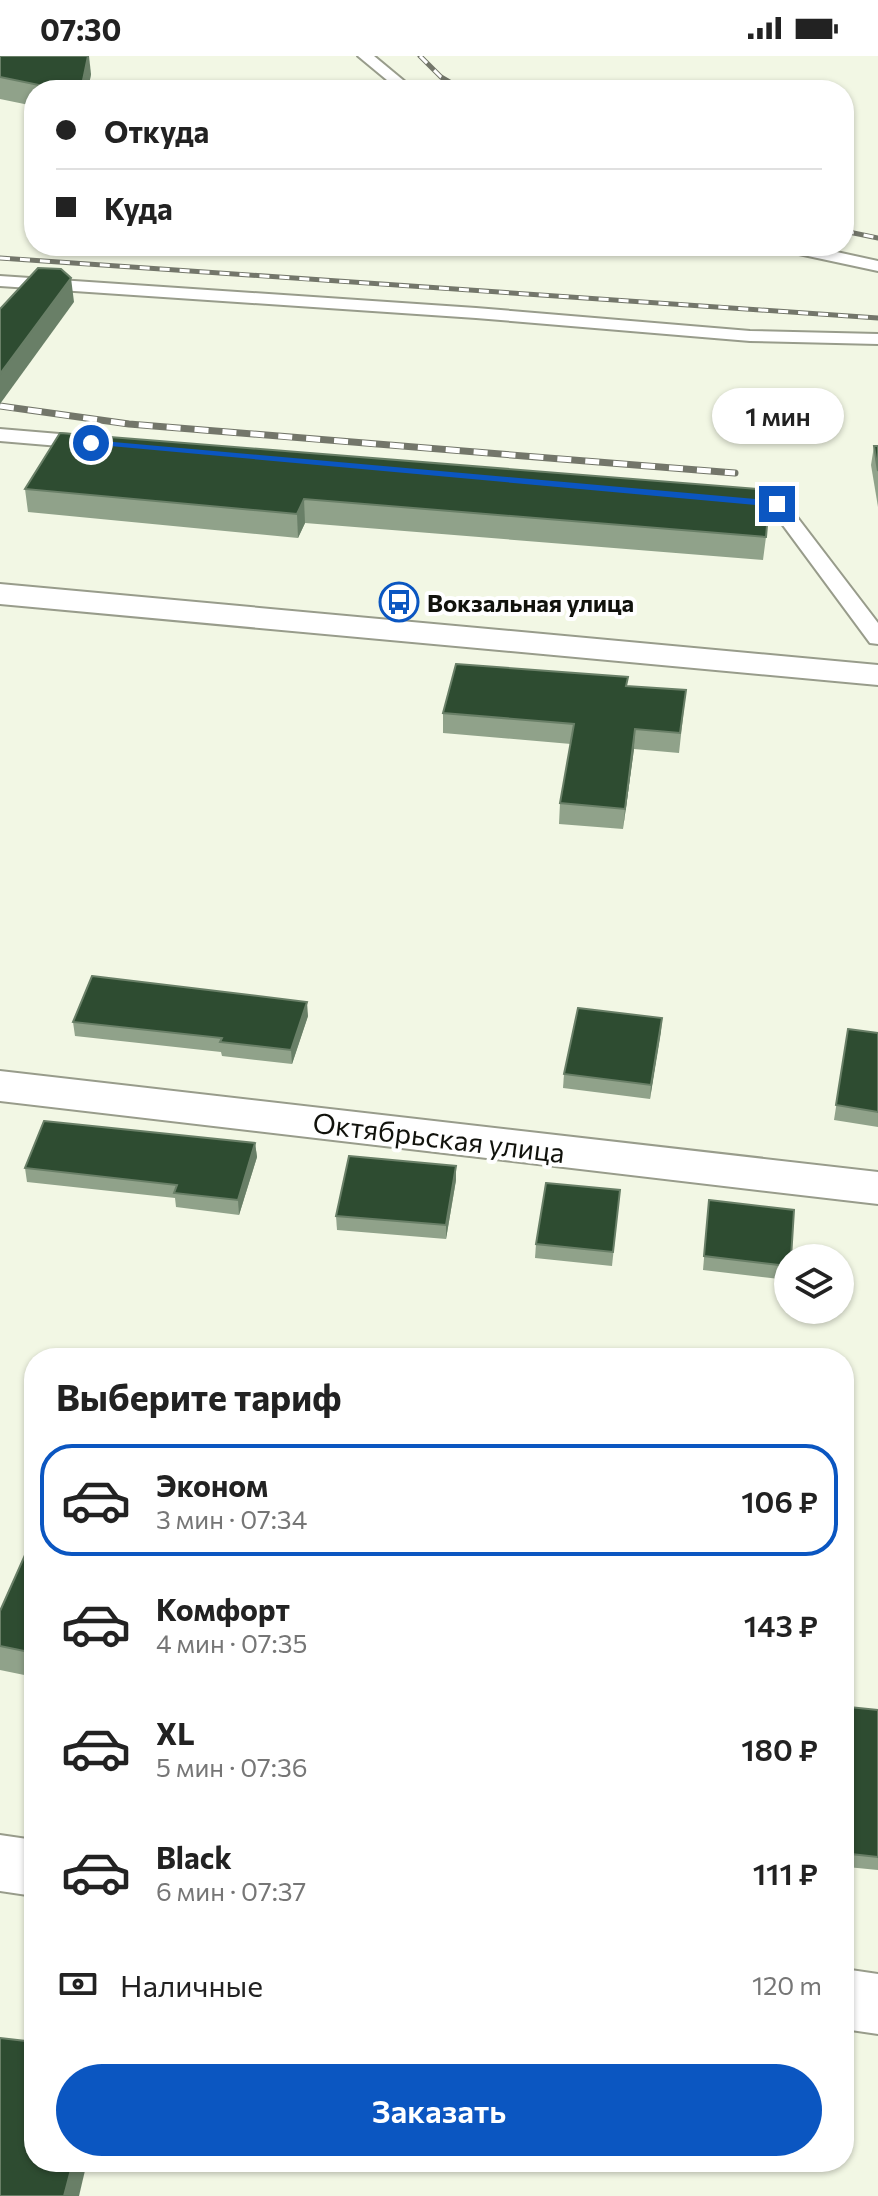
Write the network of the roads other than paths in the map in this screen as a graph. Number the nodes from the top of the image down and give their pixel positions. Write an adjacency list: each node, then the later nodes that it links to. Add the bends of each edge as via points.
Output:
1 (365, 56): 2 (lane)
2 (395, 80)
3 (832, 256): 4 (lane)
4 (878, 266)
5 (0, 281): 6 (lane, via 750,336)
6 (878, 339)
7 (0, 435): 8 (lane)
8 (122, 445)
9 (715, 498): 11 (lane, via 777,504)
10 (0, 594): 12 (street)
11 (878, 638)
12 (878, 675)
13 (0, 1086): 14 (street, Октябрьская улица)
14 (878, 1188)
15 (0, 1863): 16 (street)
16 (24, 1867)
17 (854, 2000): 18 (street)
18 (878, 2004)

